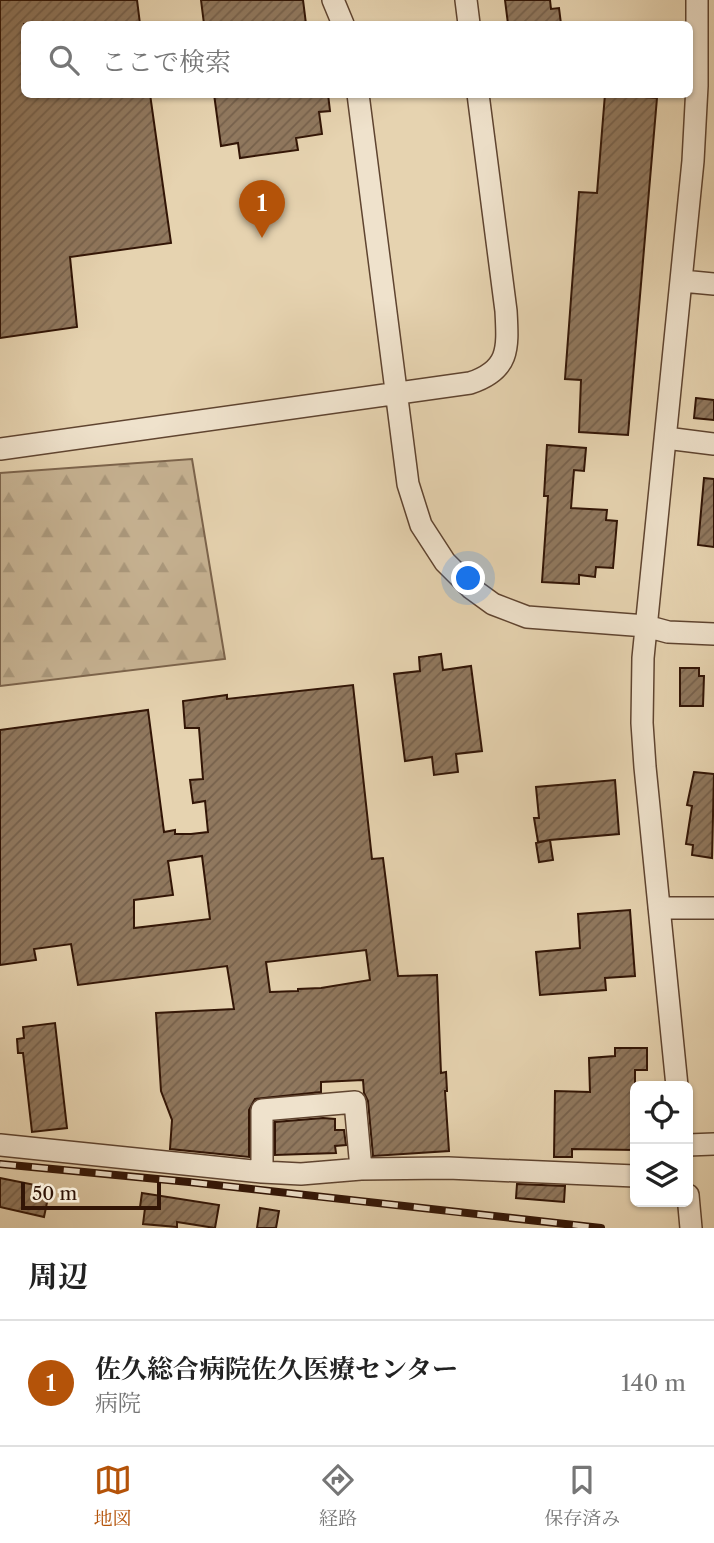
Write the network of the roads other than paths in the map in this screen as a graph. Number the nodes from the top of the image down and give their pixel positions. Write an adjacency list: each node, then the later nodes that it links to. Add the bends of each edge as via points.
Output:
1 (333, 0): 4 (street)
2 (466, 0): 5 (street)
3 (696, 0): 8 (street, via 694,148)
4 (342, 21)
5 (469, 21)
6 (359, 98): 10 (street)
7 (479, 98): 10 (street, via 506,311 505,356 485,378)
8 (682, 281): 9 (street); 11 (street)
9 (714, 284)
10 (397, 393): 13 (street); 14 (street, via 408,484 421,525 445,562 471,588 493,604 527,617)
11 (666, 438): 12 (street); 14 (street)
12 (714, 444)
13 (0, 449)
14 (646, 626): 15 (street); 16 (street, via 642,723)
15 (714, 634)
16 (659, 908): 17 (street); 18 (street)
17 (714, 908)
18 (676, 1081)
19 (714, 1144): 21 (street)
20 (0, 1145): 23 (street)
21 (693, 1145)
22 (360, 1169): 23 (street); 23 (street, via 355,1102 262,1110); 24 (street)
23 (262, 1172)
24 (630, 1175)
25 (689, 1207): 26 (street)
26 (691, 1228)

